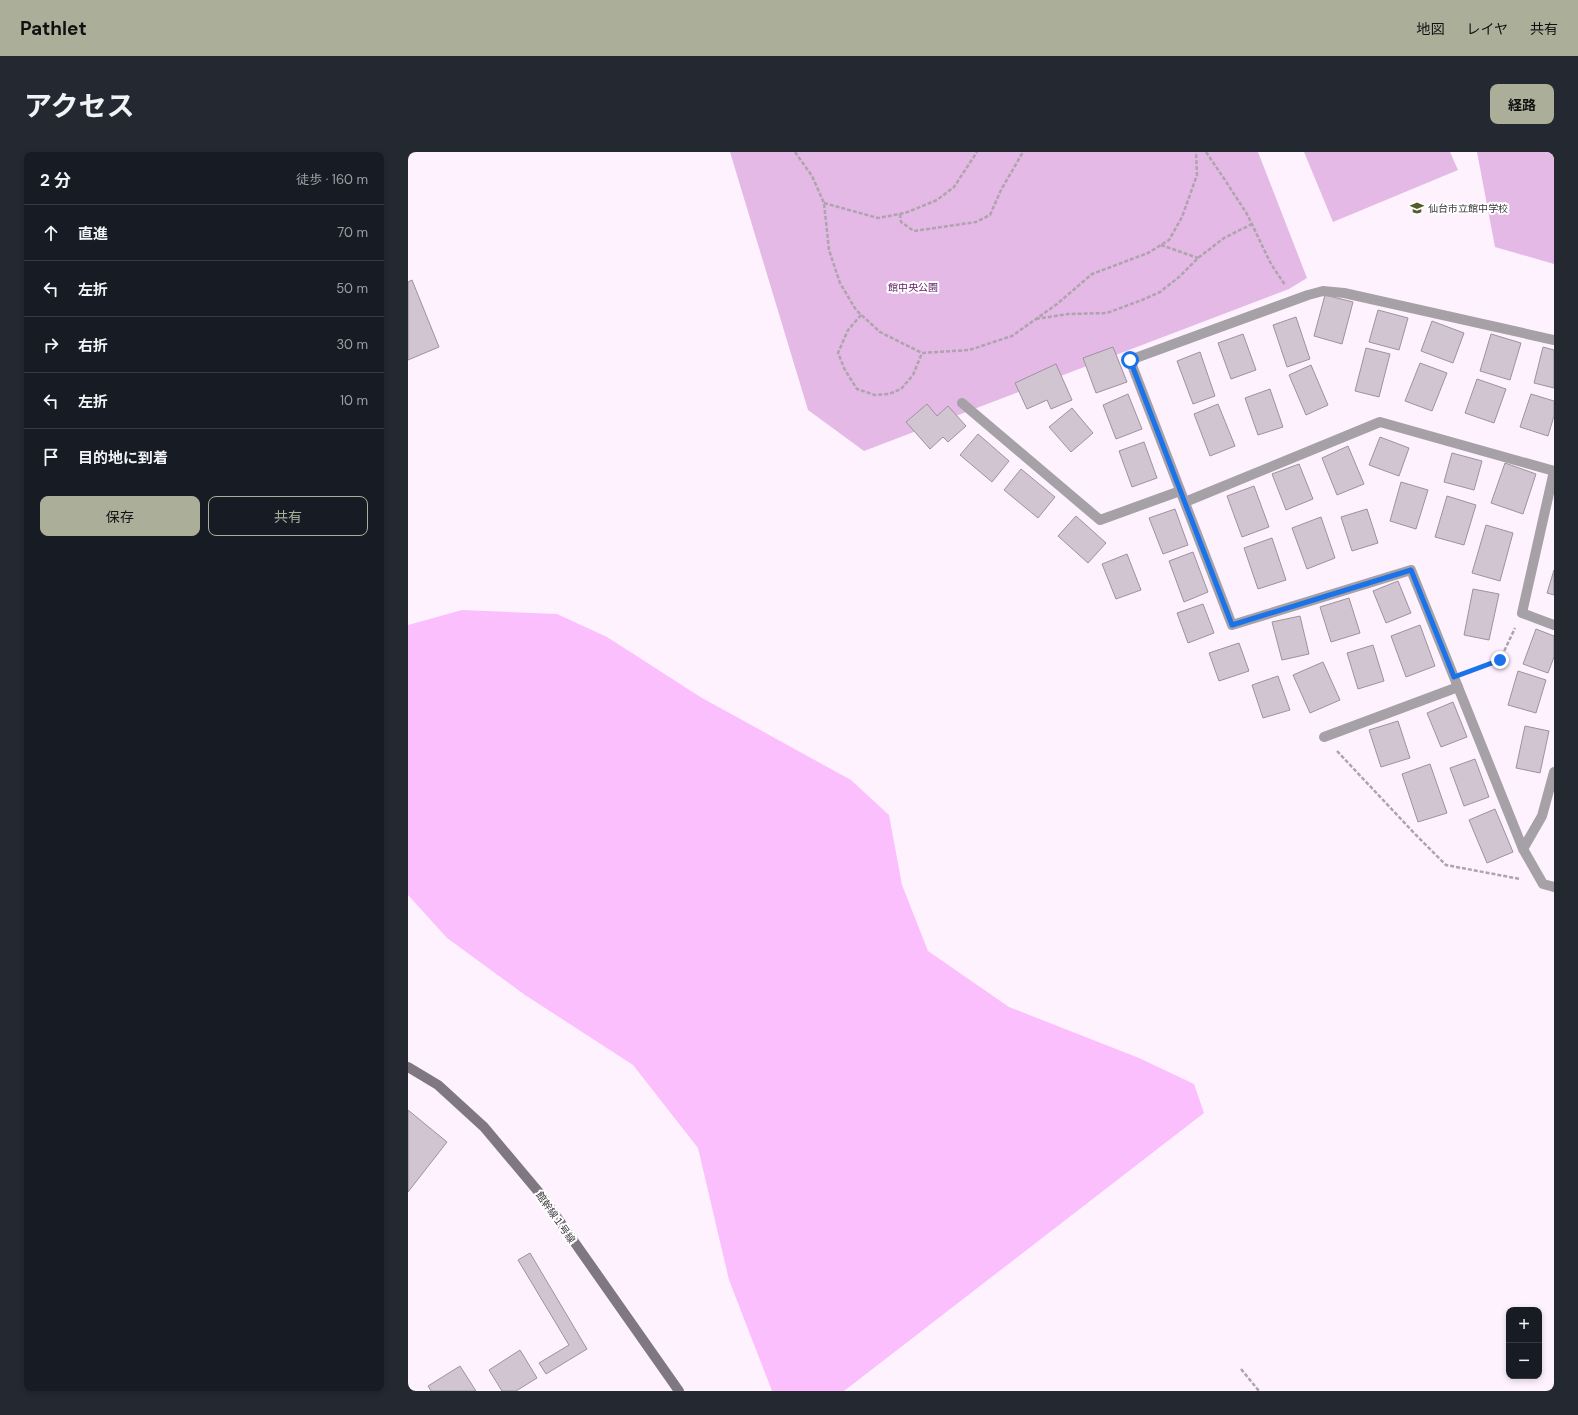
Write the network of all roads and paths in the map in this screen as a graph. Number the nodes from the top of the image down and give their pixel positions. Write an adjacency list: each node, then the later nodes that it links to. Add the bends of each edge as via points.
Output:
1 (795, 152): 6 (path, via 812,176)
2 (977, 152): 7 (path, via 954,187 937,200)
3 (1023, 152): 7 (path, via 990,215 976,222 914,231 901,222)
4 (1196, 152): 9 (path, via 1197,175 1182,217 1169,240)
5 (1206, 152): 8 (path)
6 (824, 203): 7 (path, via 878,218); 12 (path, via 830,250 840,283)
7 (900, 214)
8 (1252, 224): 10 (path, via 1224,238); 11 (path, via 1271,264)
9 (1160, 245): 10 (path); 13 (path, via 1092,274)
10 (1198, 258): 13 (path, via 1179,278 1160,292 1142,300 1107,313 1068,314)
11 (1294, 300): 14 (street, via 1323,291 1344,293); 17 (street, via 1130,360)
12 (861, 315): 15 (path, via 880,332); 15 (path, via 848,330 838,353 857,389 875,396 900,389 914,375)
13 (1035, 320): 15 (path, via 1012,336 969,350)
14 (1554, 340)
15 (922, 354)
16 (962, 403): 17 (street, via 1100,520)
17 (1180, 491): 18 (street)
18 (1185, 502): 19 (street, via 1380,422 1554,471); 21 (street, via 1232,625 1411,570)
19 (1522, 614): 20 (street); 21 (path, via 1500,660)
20 (1554, 625)
21 (1454, 677): 22 (street)
22 (1458, 687): 23 (street); 25 (street)
23 (1324, 737): 26 (path, via 1446,865)
24 (1554, 772): 25 (street, via 1542,816)
25 (1523, 849): 26 (street)
26 (1543, 884): 27 (street)
27 (1554, 887)
28 (408, 1067): 30 (street, 館幹線１号線, via 438,1086 484,1127 542,1196)
29 (1241, 1369): 31 (path)
30 (679, 1391)
31 (1259, 1391)

